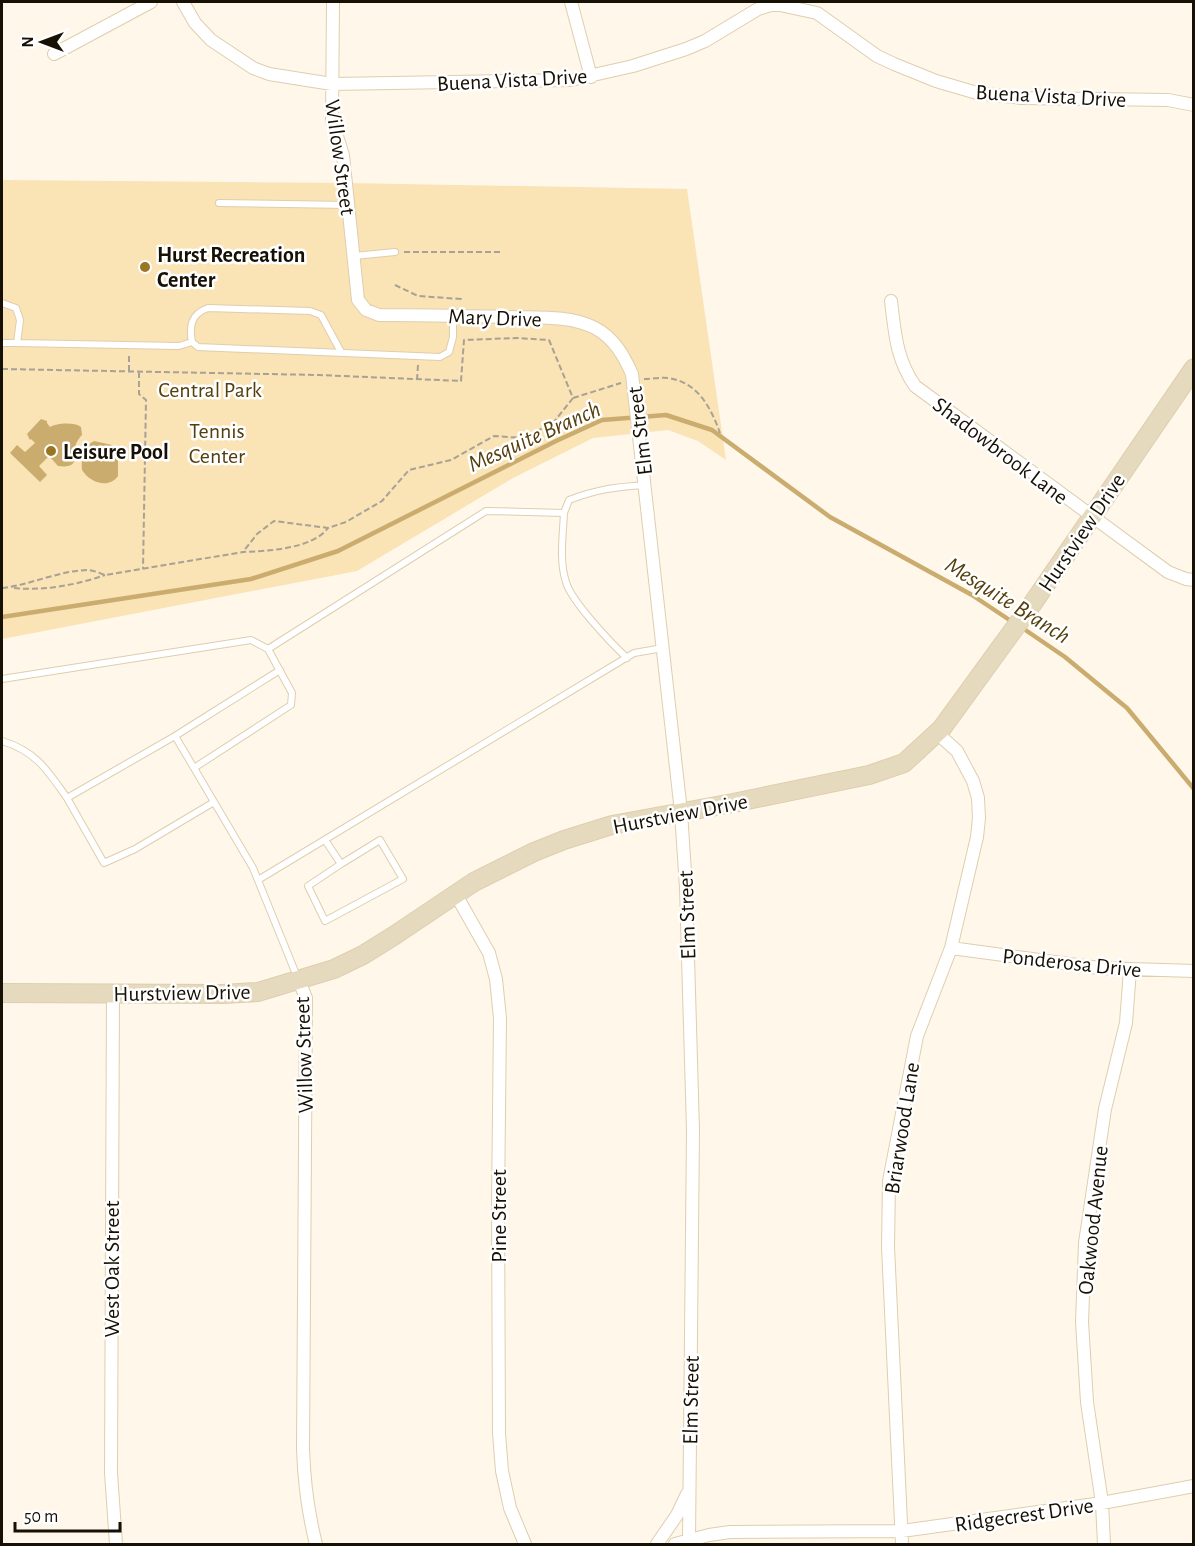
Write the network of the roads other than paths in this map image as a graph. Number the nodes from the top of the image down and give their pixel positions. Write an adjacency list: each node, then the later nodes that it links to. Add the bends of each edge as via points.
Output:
1 (151, 2): 6 (street)
2 (183, 2): 8 (street, Buena Vista Drive, via 211,40 253,68 269,75)
3 (333, 2): 8 (street, Willow Street)
4 (571, 2): 7 (street)
5 (775, 3): 7 (street, Buena Vista Drive, via 686,49); 9 (street, Buena Vista Drive, via 817,13 877,56 977,93 1022,98 1168,100)
6 (54, 54)
7 (591, 77): 8 (street, Buena Vista Drive, via 547,82)
8 (332, 84): 11 (street, Willow Street, via 332,120 344,155)
9 (1194, 105)
10 (219, 203): 11 (lane)
11 (348, 206): 13 (street, Willow Street)
12 (395, 252): 13 (lane)
13 (354, 255): 16 (street, Willow Street, via 358,300)
14 (891, 301): 26 (street, Shadowbrook Lane, via 898,354 915,386)
15 (2, 303): 20 (lane, via 16,308 20,320)
16 (366, 310): 17 (street, Mary Drive, via 380,315)
17 (453, 315): 21 (street, Mary Drive, via 580,322 607,336); 22 (lane, via 449,352 440,357)
18 (192, 342): 20 (lane, via 179,346); 22 (lane, via 198,347); 22 (lane, via 193,318 208,308 310,310 321,315)
19 (2, 343): 20 (lane)
20 (17, 343)
21 (616, 346): 24 (street, Elm Street, via 633,379)
22 (341, 352)
23 (1194, 368): 26 (street, Hurstview Drive)
24 (646, 485): 25 (lane, via 610,487 569,500); 28 (street, Elm Street)
25 (564, 513): 29 (lane, via 486,512); 30 (lane, via 566,584 609,642)
26 (1091, 517): 27 (street, Shadowbrook Lane, via 1168,572); 33 (street, Hurstview Drive)
27 (1194, 580)
28 (663, 648): 30 (lane); 39 (street, Elm Street)
29 (268, 649): 31 (lane); 32 (lane, via 250,640)
30 (627, 658): 40 (lane)
31 (279, 670): 34 (lane); 36 (lane, via 292,693 291,705)
32 (2, 679)
33 (938, 734): 39 (street, Hurstview Drive, via 893,768); 44 (street, Briarwood Lane, via 957,751 978,798 977,837)
34 (175, 736): 36 (lane, Willow Street); 37 (lane)
35 (2, 741): 37 (lane, via 42,763)
36 (194, 768): 38 (lane, Willow Street)
37 (67, 798): 38 (lane, via 104,863)
38 (214, 802): 42 (lane, Willow Street)
39 (681, 812): 43 (street, Hurstview Drive, via 612,825 564,840); 51 (street, Elm Street, via 693,1130)
40 (325, 840): 41 (lane); 42 (lane)
41 (341, 864): 41 (lane, via 308,886 325,921 403,879 380,840)
42 (258, 880): 47 (lane, Willow Street)
43 (455, 893): 47 (street, Hurstview Drive, via 363,955); 57 (street, Pine Street, via 489,953 496,979 500,1018 499,1433 510,1508)
44 (951, 948): 45 (street, Ponderosa Drive); 53 (street, Briarwood Lane, via 917,1036 889,1181 888,1247)
45 (1130, 970): 46 (street, Ponderosa Drive); 52 (street, Oakwood Avenue, via 1126,1023 1105,1109 1085,1243 1082,1322 1087,1402)
46 (1194, 971)
47 (299, 981): 49 (street, Hurstview Drive, via 258,992); 56 (street, Willow Street, via 306,998 303,1448 308,1510)
48 (2, 993): 49 (street, Hurstview Drive)
49 (112, 993): 55 (street, West Oak Street, via 111,1473)
50 (1194, 1486): 52 (street, Ridgecrest Drive)
51 (689, 1490): 54 (street, Elm Street); 58 (street, Elm Street)
52 (1102, 1503): 53 (street, Ridgecrest Drive); 61 (street, Oakwood Avenue)
53 (902, 1531): 54 (street, Ridgecrest Drive, via 730,1532); 60 (street, Briarwood Lane)
54 (689, 1540): 59 (street, Ridgecrest Drive)
55 (116, 1545)
56 (316, 1545)
57 (525, 1545)
58 (657, 1545)
59 (675, 1545)
60 (902, 1545)
61 (1104, 1545)

